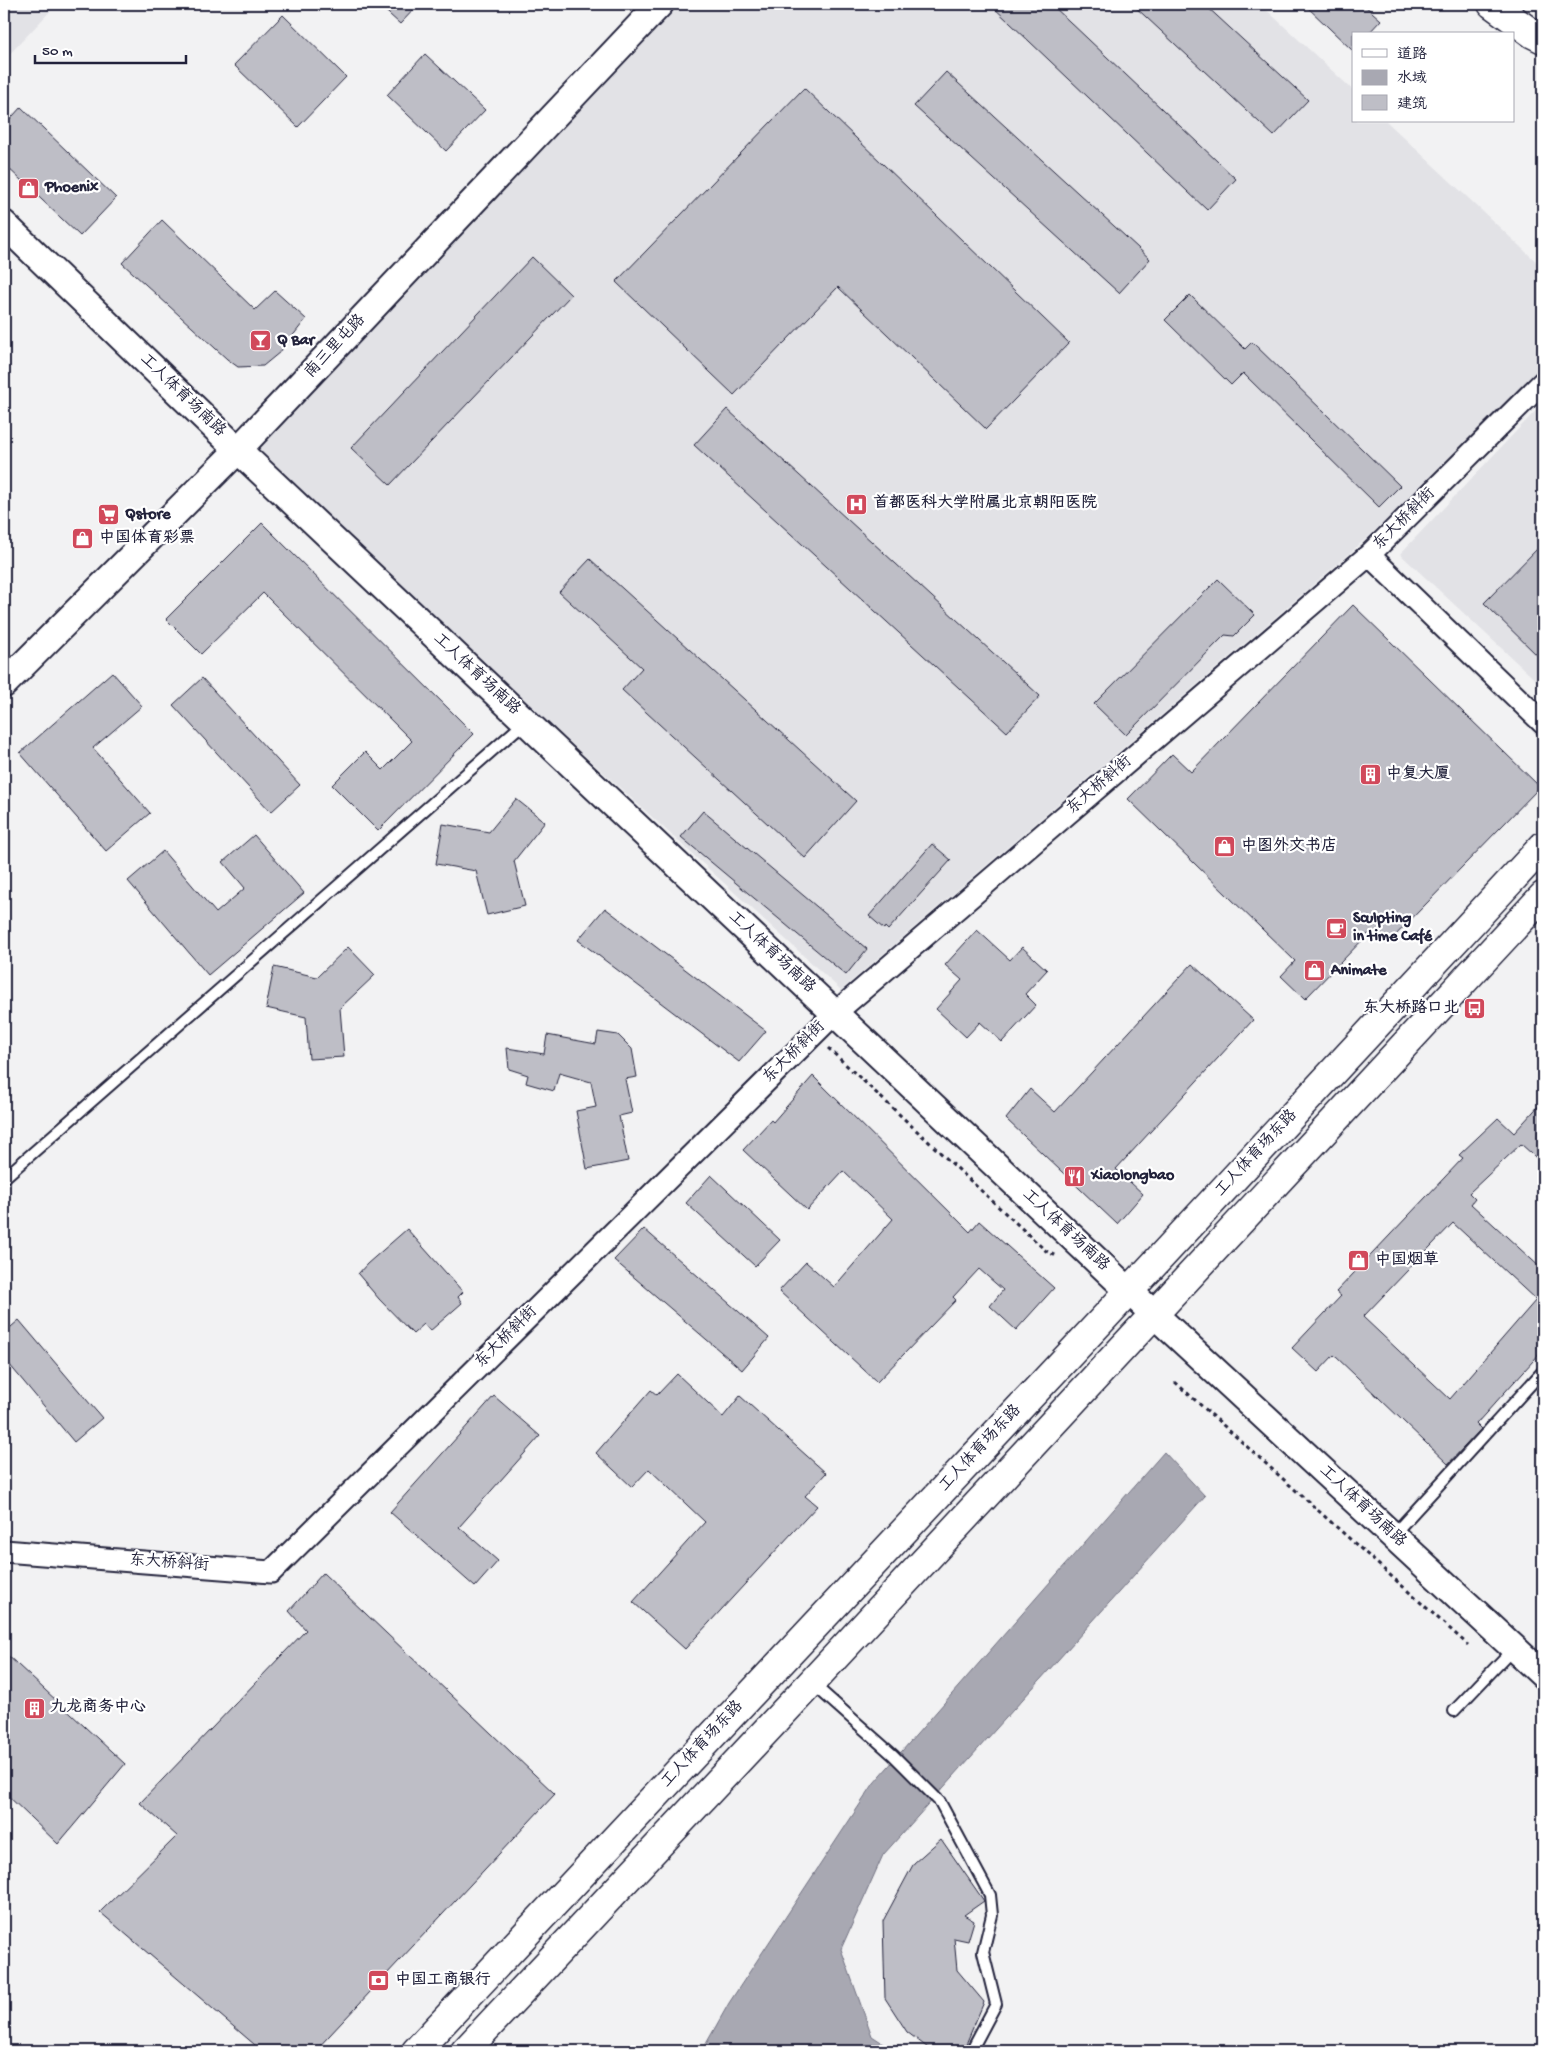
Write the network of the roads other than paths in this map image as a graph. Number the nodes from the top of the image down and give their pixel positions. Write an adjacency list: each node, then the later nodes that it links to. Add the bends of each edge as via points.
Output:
1 (660, 4): 6 (street, 南三里屯路)
2 (1492, 4): 3 (main road)
3 (1543, 39)
4 (4, 224): 6 (street, 工人体育场南路)
5 (1543, 382): 7 (street, 东大桥斜街)
6 (238, 450): 8 (street, 南三里屯路); 9 (street, 工人体育场南路)
7 (1369, 555): 10 (street); 13 (street, 东大桥斜街)
8 (4, 684)
9 (525, 721): 13 (street, 工人体育场南路); 14 (lane)
10 (1543, 723)
11 (1543, 846): 15 (main road, 工人体育场东路)
12 (1543, 896): 16 (main road, 工人体育场东路)
13 (835, 1013): 15 (street, 工人体育场南路); 19 (street, 东大桥斜街, via 270,1572)
14 (4, 1178)
15 (1129, 1291): 16 (street, 工人体育场南路); 24 (main road, 工人体育场东路)
16 (1153, 1313): 18 (street, 工人体育场南路); 22 (main road, 工人体育场东路)
17 (1543, 1372): 18 (lane)
18 (1392, 1535): 20 (street, 工人体育场南路)
19 (4, 1552)
20 (1514, 1648): 21 (street, 工人体育场南路); 23 (lane)
21 (1543, 1675)
22 (811, 1683): 25 (main road, 工人体育场东路); 26 (lane, via 893,1755 940,1802 990,1895 992,1915 983,1952 996,2004)
23 (1454, 1711)
24 (416, 2051)
25 (464, 2051)
26 (971, 2051)

